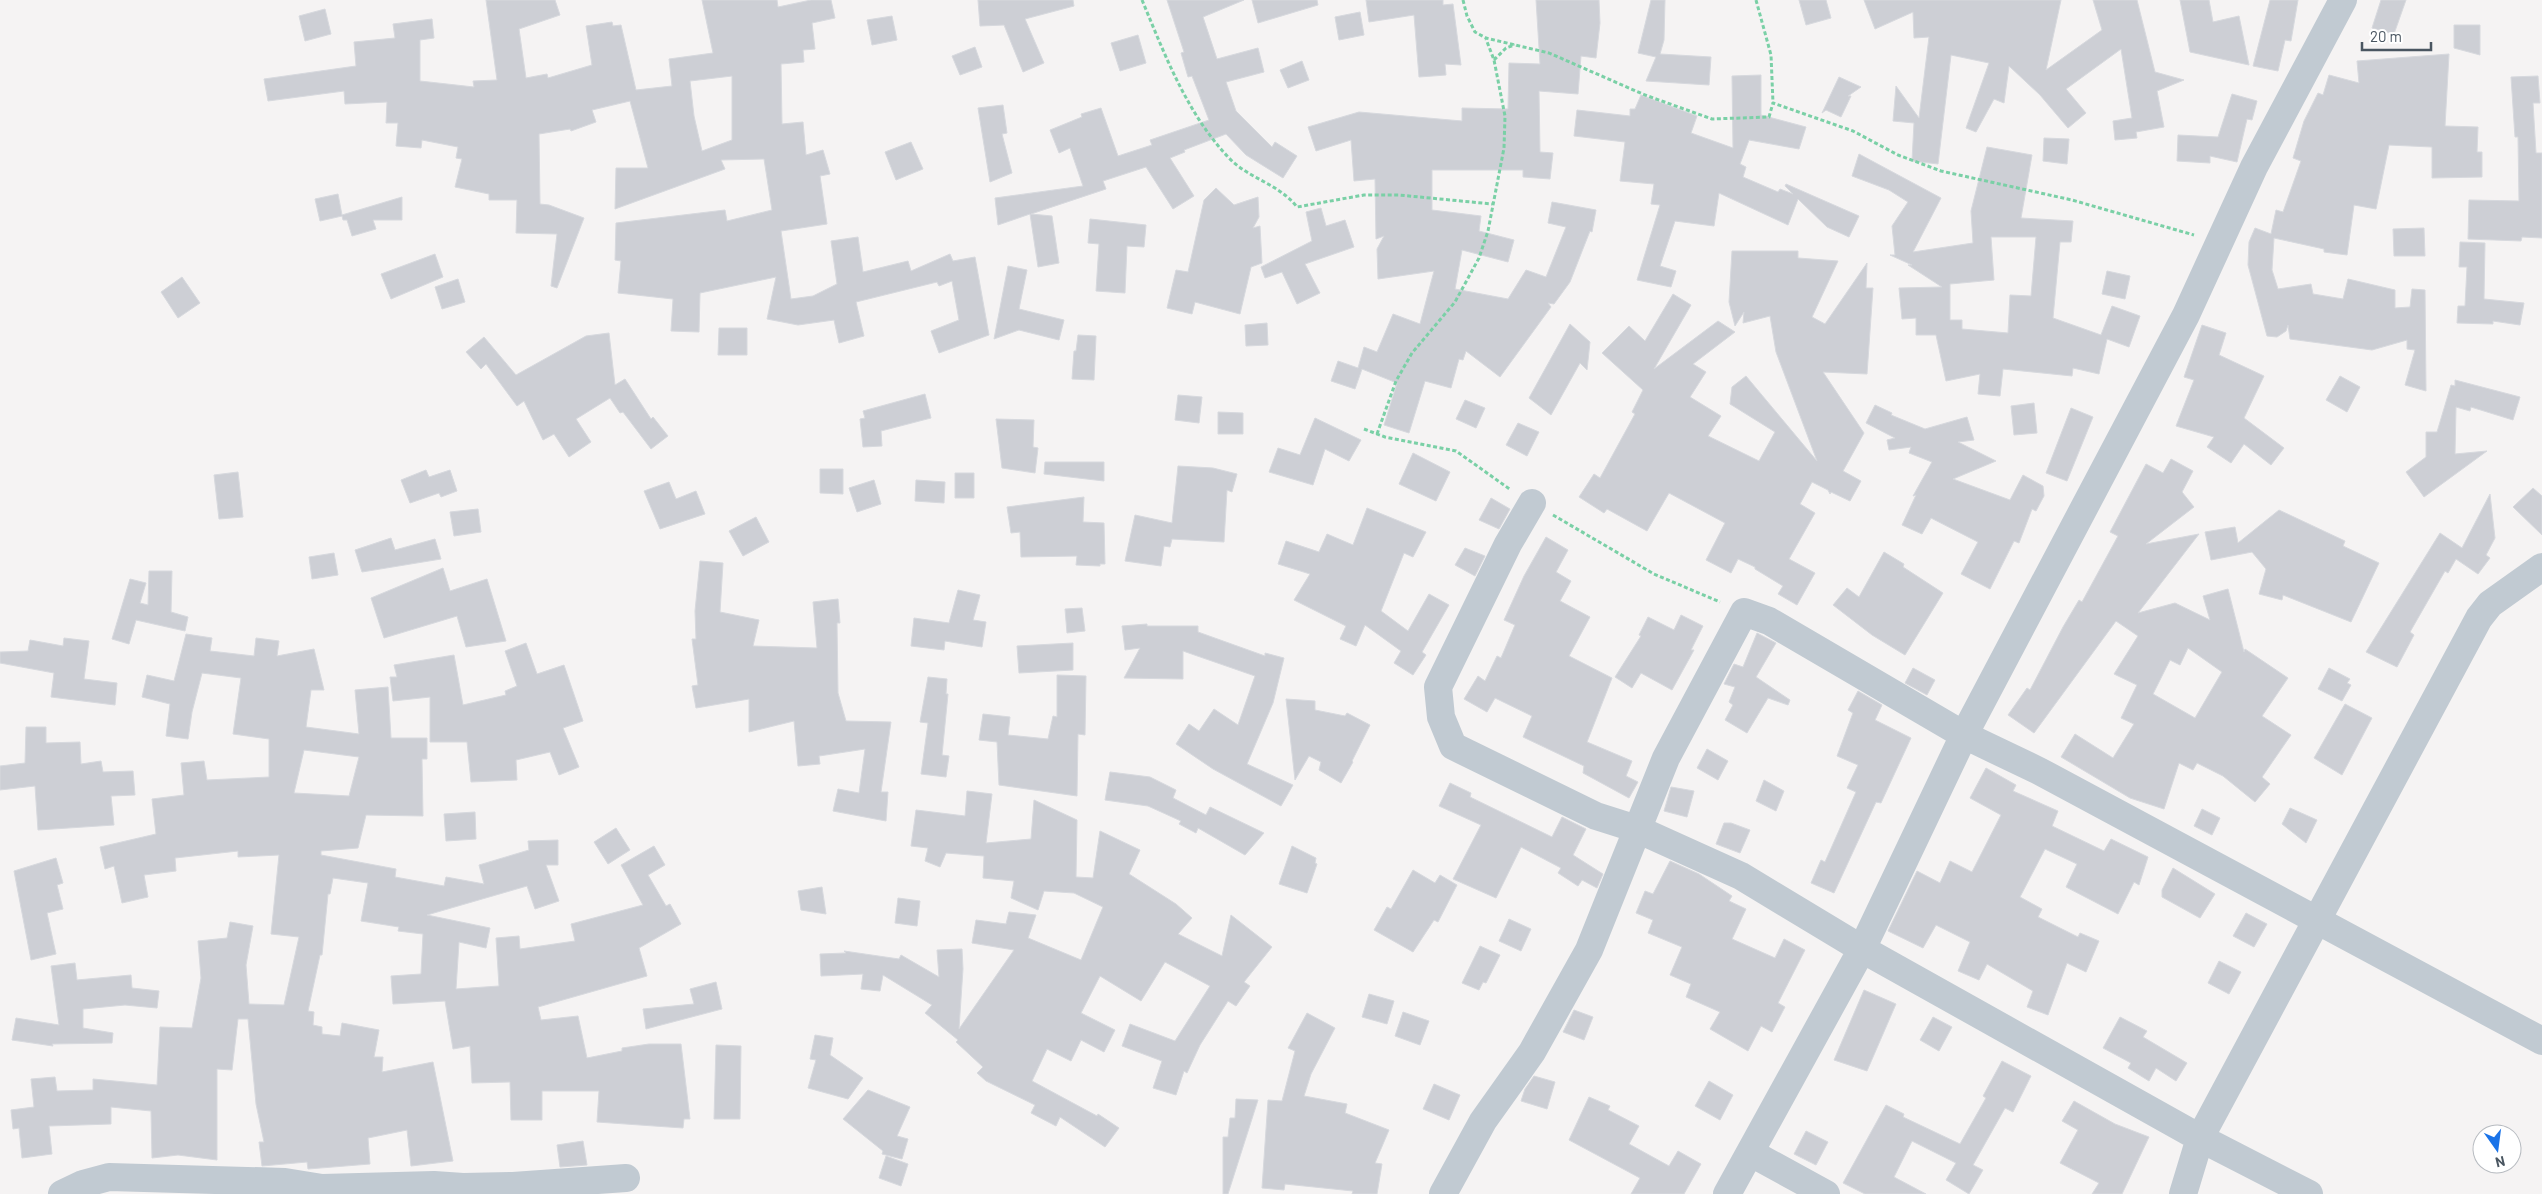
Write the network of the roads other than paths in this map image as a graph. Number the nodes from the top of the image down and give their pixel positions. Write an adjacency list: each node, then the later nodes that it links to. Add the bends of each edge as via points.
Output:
1 (2343, 0): 4 (street, via 2254,167 2186,315)
2 (1532, 503): 5 (street, via 1508,544 1438,687 1441,717 1453,746 1596,816)
3 (2542, 567): 6 (street, via 2490,604 2479,618)
4 (1964, 735): 5 (street, via 1769,622 1744,612 1666,758); 6 (street); 7 (street)
5 (1637, 830): 7 (street, via 1741,876); 13 (street, via 1589,950 1570,988 1532,1052 1484,1121)
6 (2317, 919): 8 (street); 9 (street)
7 (1862, 949): 9 (street); 10 (street)
8 (2542, 1041)
9 (2200, 1138): 16 (street); 17 (street)
10 (1751, 1153): 14 (street); 15 (street)
11 (626, 1178): 12 (street, via 503,1186 322,1188 285,1182 109,1177)
12 (62, 1194)
13 (1443, 1194)
14 (1727, 1194)
15 (1826, 1194)
16 (2183, 1194)
17 (2309, 1194)

